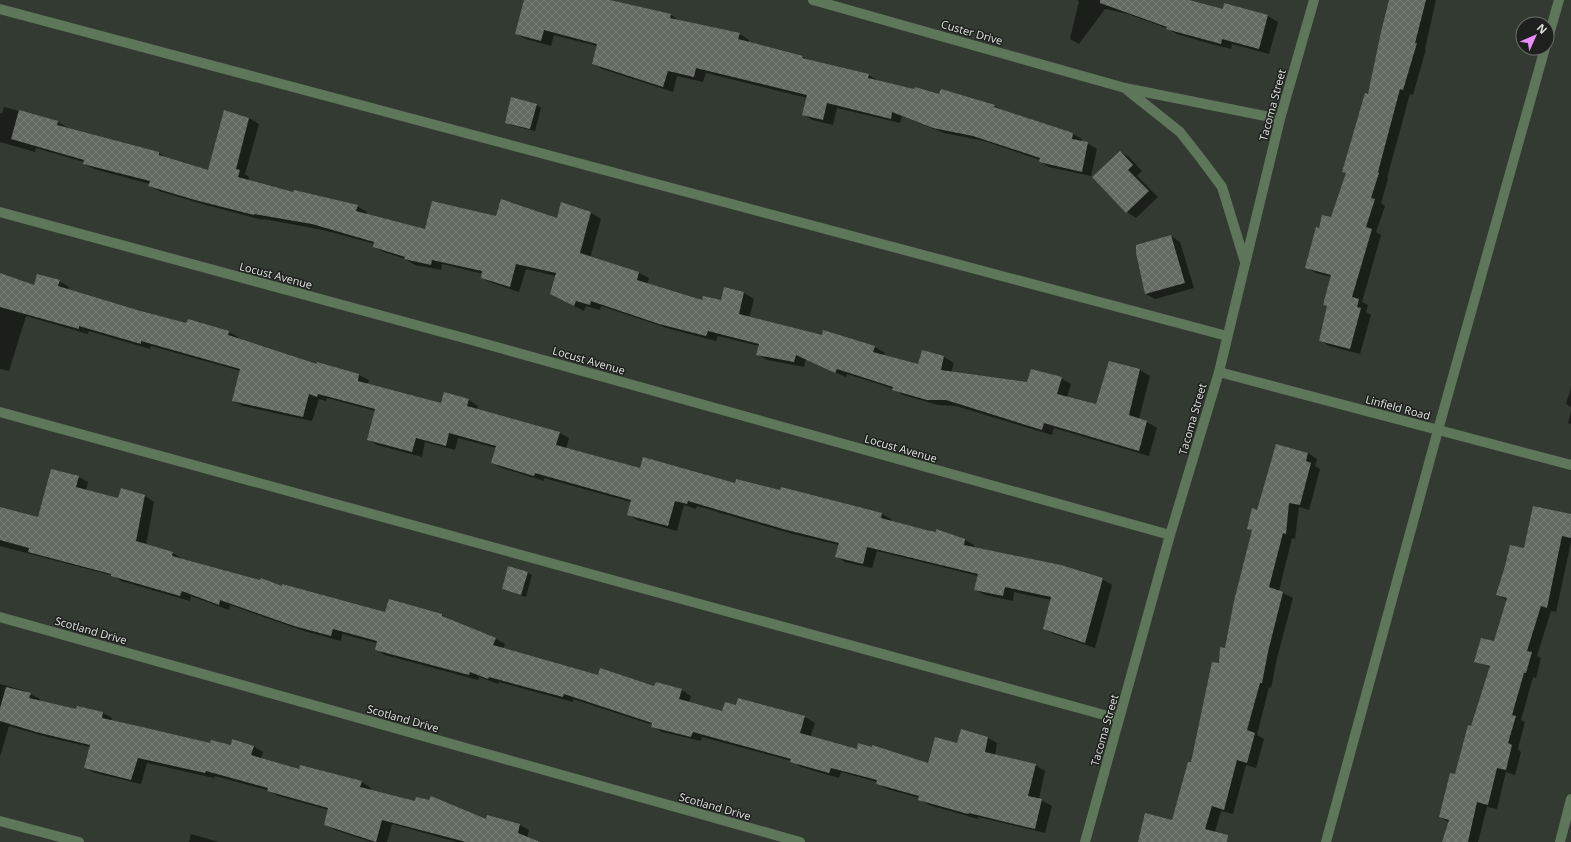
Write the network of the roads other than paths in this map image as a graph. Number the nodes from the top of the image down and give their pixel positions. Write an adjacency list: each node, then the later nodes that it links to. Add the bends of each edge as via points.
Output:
1 (813, 0): 7 (street, Custer Drive)
2 (1314, 0): 8 (street, Tacoma Street)
3 (1559, 0): 5 (street)
4 (0, 9): 11 (street)
5 (1554, 16)
6 (1543, 56): 14 (street)
7 (1125, 88): 8 (street, Custer Drive); 10 (street, Custer Drive, via 1180,132 1222,187)
8 (1280, 119): 10 (street, Tacoma Street)
9 (0, 212): 16 (street, Locust Avenue, via 483,343)
10 (1245, 262): 11 (street, Tacoma Street)
11 (1227, 336): 12 (street, Tacoma Street)
12 (1219, 372): 14 (street, Linfield Road); 16 (street, Tacoma Street)
13 (0, 412): 18 (street)
14 (1438, 430): 15 (street, Linfield Road); 24 (street)
15 (1571, 465)
16 (1170, 536): 18 (street, Tacoma Street)
17 (0, 617): 22 (street, Scotland Drive)
18 (1119, 719): 23 (street, Tacoma Street)
19 (1571, 799): 25 (street)
20 (0, 820): 21 (street)
21 (79, 842)
22 (800, 842)
23 (1085, 842)
24 (1326, 842)
25 (1560, 842)

